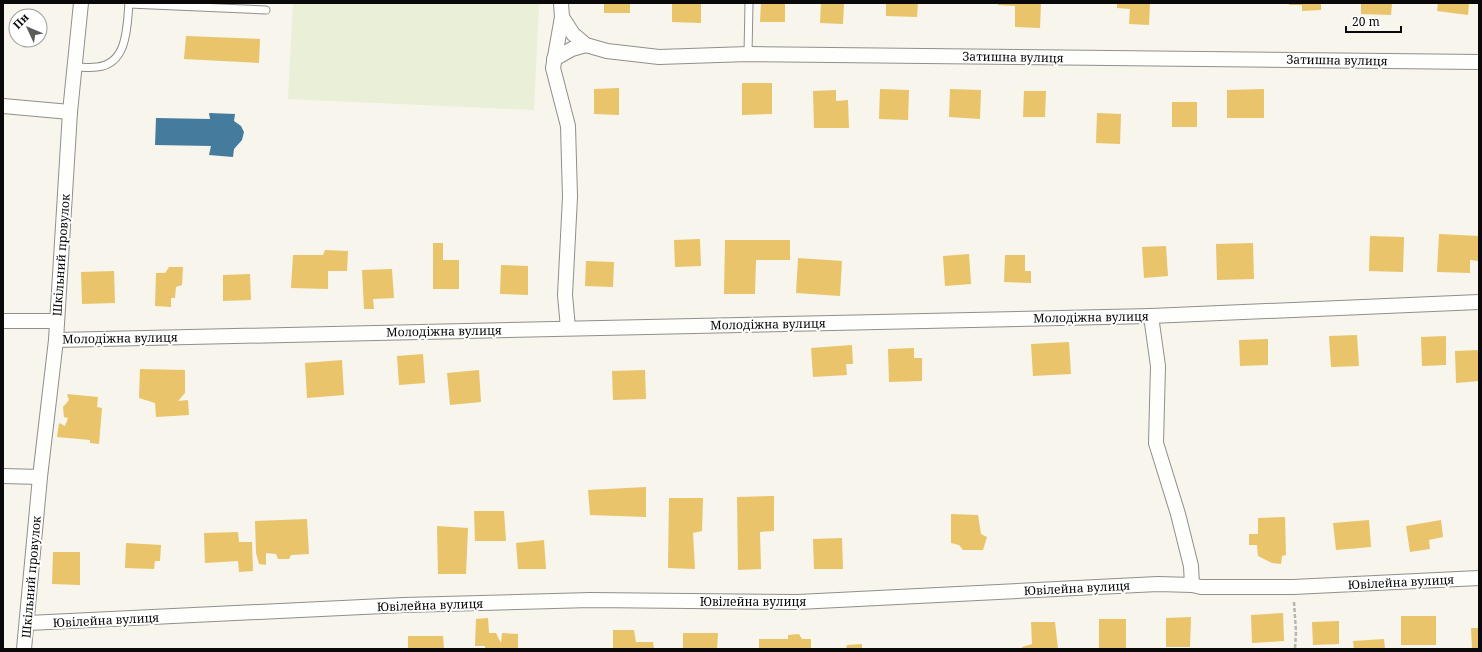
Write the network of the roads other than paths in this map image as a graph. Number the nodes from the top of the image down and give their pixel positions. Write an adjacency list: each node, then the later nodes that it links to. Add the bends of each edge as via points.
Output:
1 (81, 3): 10 (street, Шкільний провулок)
2 (749, 3): 7 (lane)
3 (129, 4): 4 (lane); 10 (lane, via 125,40 116,57 109,64 98,68)
4 (266, 10)
5 (562, 10): 6 (street, Затишна вулиця, via 573,34); 8 (street)
6 (586, 45): 7 (street, Затишна вулиця, via 607,51 659,57); 8 (street)
7 (748, 54): 9 (street, Затишна вулиця)
8 (554, 59): 17 (street, via 552,68 568,126 570,197 565,295)
9 (1479, 62)
10 (75, 67): 12 (street, Шкільний провулок)
11 (3, 106): 12 (street)
12 (70, 112): 16 (street, Шкільний провулок)
13 (1479, 302): 14 (street, Молодіжна вулиця)
14 (1151, 316): 17 (street, Молодіжна вулиця); 22 (street, via 1158,366 1156,443 1188,551)
15 (3, 321): 16 (street)
16 (57, 321): 18 (street, Шкільний провулок)
17 (568, 328): 18 (street, Молодіжна вулиця)
18 (56, 340): 20 (street, Шкільний провулок)
19 (3, 476): 20 (street)
20 (40, 476): 23 (street, Шкільний провулок)
21 (1479, 578): 22 (street, Ювілейна вулиця, via 1293,587)
22 (1192, 585): 23 (street, Ювілейна вулиця, via 1158,584 798,602 591,600 404,605)
23 (28, 623): 24 (street, Шкільний провулок)
24 (24, 649)

